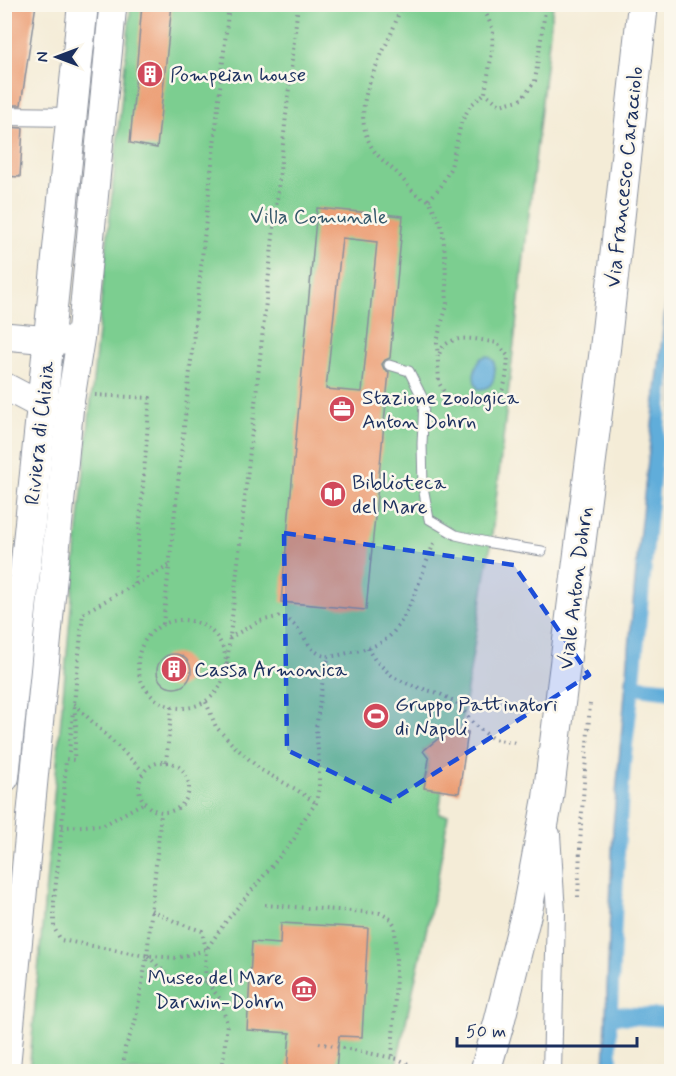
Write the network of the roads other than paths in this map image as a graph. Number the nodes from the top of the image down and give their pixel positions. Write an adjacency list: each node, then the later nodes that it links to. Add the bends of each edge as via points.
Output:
1 (83, 4): 5 (main road, Riviera di Chiaia)
2 (113, 4): 6 (street, Riviera di Chiaia)
3 (643, 4): 9 (main road, Via Francesco Caracciolo)
4 (4, 116): 5 (street)
5 (72, 117): 8 (main road, Riviera di Chiaia)
6 (81, 335): 8 (street, Riviera di Chiaia, via 66,341); 16 (street, Riviera di Chiaia, via 70,404)
7 (4, 336): 8 (street)
8 (49, 340): 12 (main road, Riviera di Chiaia)
9 (605, 350): 15 (main road, Viale Anton Dohrn)
10 (389, 365): 13 (lane, via 409,371 424,401 423,487 429,519 456,535)
11 (4, 386): 12 (street)
12 (42, 406): 14 (main road, Riviera di Chiaia)
13 (542, 551)
14 (4, 777)
15 (548, 798): 17 (main road, Viale Anton Dohrn, via 528,906); 18 (street, via 556,913)
16 (6, 1071)
17 (485, 1071)
18 (552, 1071)

